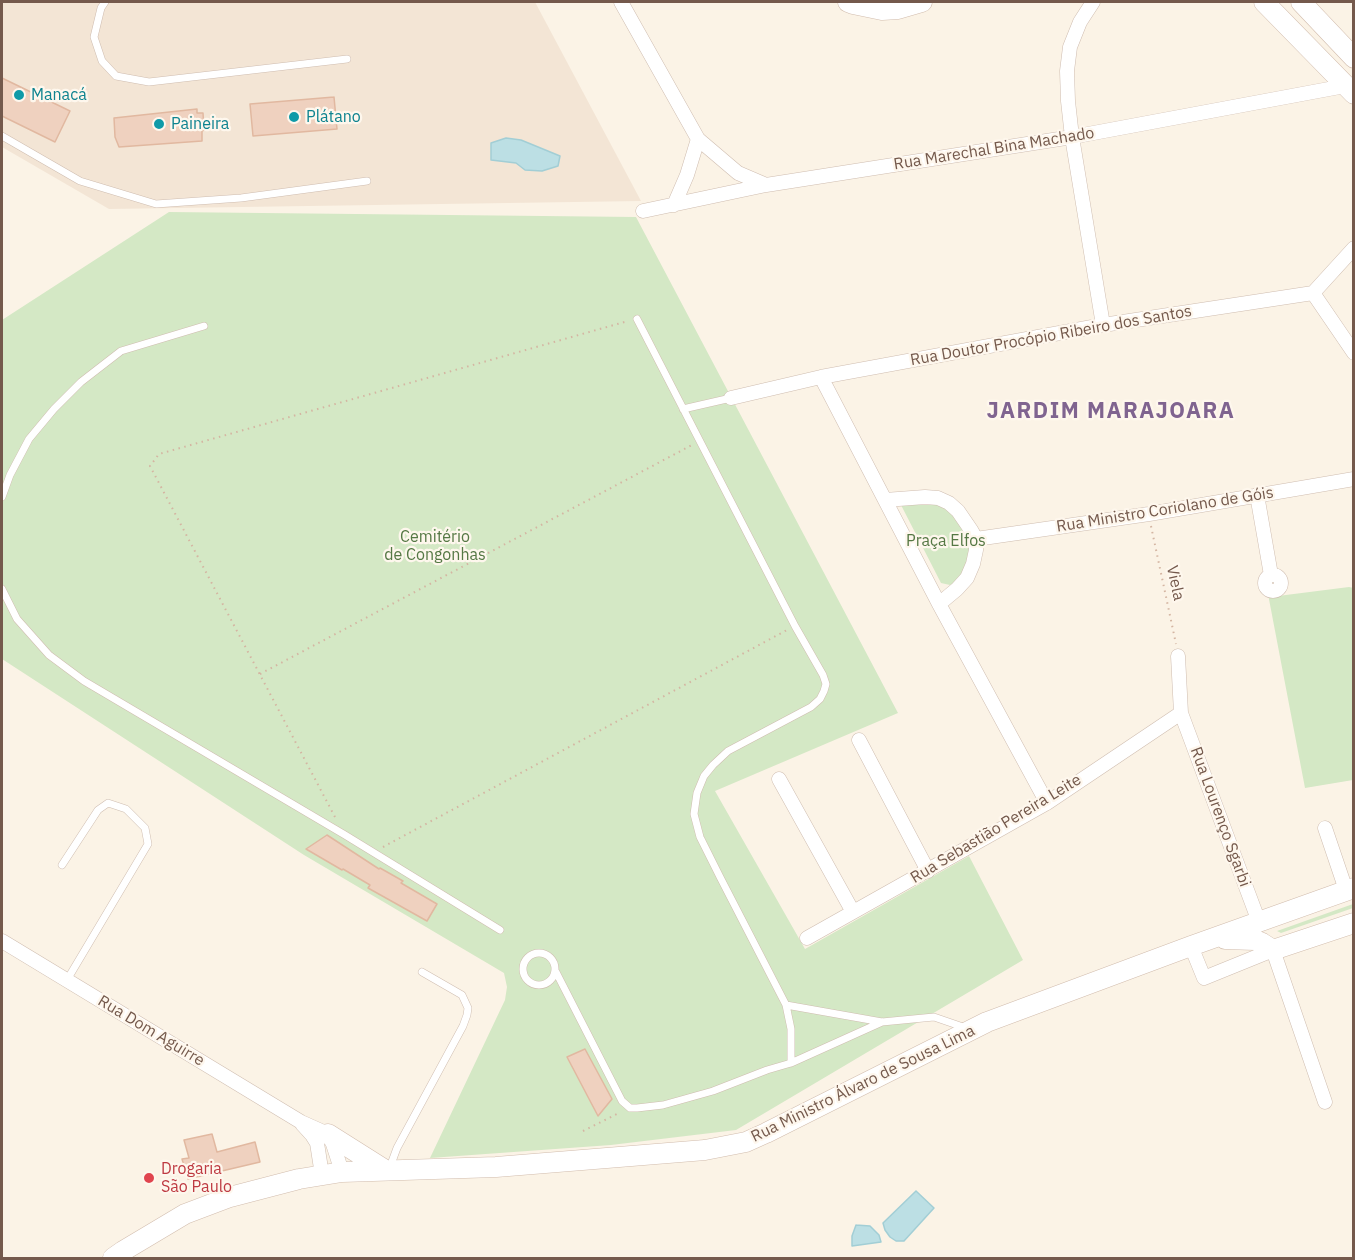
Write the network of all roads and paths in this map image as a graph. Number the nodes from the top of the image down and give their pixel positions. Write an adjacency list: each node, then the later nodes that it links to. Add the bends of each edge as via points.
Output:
1 (105, 2): 9 (lane, via 94,37 102,61 116,76 149,82)
2 (621, 2): 13 (street)
3 (848, 2): 4 (main road, via 882,10)
4 (922, 2)
5 (1092, 2): 12 (street, via 1070,47 1067,71)
6 (1264, 2): 10 (main road)
7 (1301, 2): 8 (main road)
8 (1353, 58)
9 (347, 59)
10 (1349, 90): 12 (street, Rua Marechal Bina Machado)
11 (2, 136): 14 (lane, via 80,181 156,204 241,198)
12 (1072, 137): 15 (street, Rua Marechal Bina Machado); 21 (street)
13 (698, 139): 15 (street, via 738,173); 16 (street)
14 (367, 181)
15 (766, 185): 16 (street, Rua Marechal Bina Machado)
16 (674, 205): 17 (street, Rua Marechal Bina Machado)
17 (643, 211)
18 (1353, 248): 19 (street)
19 (1313, 293): 21 (street, Rua Doutor Procópio Ribeiro dos Santos); 23 (street)
20 (637, 319): 26 (lane); 39 (path, via 159,454 150,466)
21 (1103, 325): 24 (street, Rua Doutor Procópio Ribeiro dos Santos)
22 (204, 326): 30 (lane, via 122,351 81,382 29,439)
23 (1353, 353)
24 (821, 377): 25 (street, Rua Doutor Procópio Ribeiro dos Santos); 31 (street)
25 (731, 398): 26 (lane)
26 (683, 409): 27 (lane)
27 (700, 441): 37 (lane); 39 (path)
28 (1353, 479): 29 (street, Rua Ministro Coriolano de Góis)
29 (1257, 495): 32 (street, Rua Ministro Coriolano de Góis); 35 (street, via 1271,575 1266,586)
30 (2, 497)
31 (885, 500): 33 (street, via 938,498 958,511); 36 (street)
32 (1149, 514): 33 (street, Rua Ministro Coriolano de Góis); 38 (path, Viela)
33 (976, 539): 36 (street, via 967,578)
34 (2, 589): 45 (lane, via 17,619 49,656 84,681)
35 (1277, 593)
36 (939, 604): 43 (street)
37 (795, 626): 46 (path); 63 (lane, via 823,675 824,692 811,707 728,751 713,765 697,793 694,814 700,837)
38 (1178, 656): 40 (street, Rua Lourenço Sgarbi)
39 (260, 674): 45 (path)
40 (1181, 713): 43 (street, Rua Sebastião Pereira Leite); 52 (street, Rua Lourenço Sgarbi)
41 (859, 740): 48 (street)
42 (779, 779): 50 (street)
43 (1047, 803): 48 (street, Rua Sebastião Pereira Leite)
44 (1325, 828): 49 (street)
45 (345, 835): 46 (lane)
46 (372, 852): 54 (lane)
47 (62, 866): 62 (lane, via 98,810 108,803 126,809 145,828 148,844)
48 (928, 871): 50 (street, Rua Sebastião Pereira Leite)
49 (1350, 889): 51 (main road, Rua Ministro Álvaro de Sousa Lima)
50 (853, 912): 55 (street, Rua Sebastião Pereira Leite)
51 (1282, 913): 52 (main road, Rua Ministro Álvaro de Sousa Lima); 59 (main road, via 1274,929)
52 (1259, 922): 56 (main road, Rua Ministro Álvaro de Sousa Lima)
53 (1353, 924): 59 (main road)
54 (500, 930)
55 (807, 938)
56 (1214, 938): 58 (main road, Rua Ministro Álvaro de Sousa Lima); 59 (main road, Rua Ministro Álvaro de Sousa Lima, via 1255,940)
57 (2, 941): 62 (street, Rua Dom Aguirre)
58 (1191, 946): 59 (street, via 1204,978); 65 (main road, Rua Ministro Álvaro de Sousa Lima)
59 (1273, 950): 67 (street)
60 (422, 972): 72 (lane, via 462,995 467,1015)
61 (556, 972): 61 (lane, via 553,961 539,953 526,959 522,969 530,983 540,986 551,981); 68 (lane, via 622,1101)
62 (67, 980): 69 (street, Rua Dom Aguirre)
63 (786, 1005): 64 (lane); 66 (lane)
64 (882, 1022): 65 (lane, via 934,1017); 66 (lane)
65 (972, 1030): 72 (main road, Rua Ministro Álvaro de Sousa Lima, via 746,1142 705,1150 507,1166)
66 (791, 1063): 68 (lane, via 663,1105)
67 (1325, 1102)
68 (630, 1108): 70 (path)
69 (301, 1122): 71 (street, Rua Dom Aguirre); 74 (street, Rua Dom Aguirre, via 316,1143)
70 (583, 1131)
71 (328, 1134): 72 (main road); 73 (street)
72 (387, 1170): 73 (main road, Rua Ministro Álvaro de Sousa Lima)
73 (342, 1172): 74 (main road, Rua Ministro Álvaro de Sousa Lima)
74 (322, 1175): 75 (main road, Rua Ministro Álvaro de Sousa Lima, via 230,1197 185,1214)
75 (113, 1258)

